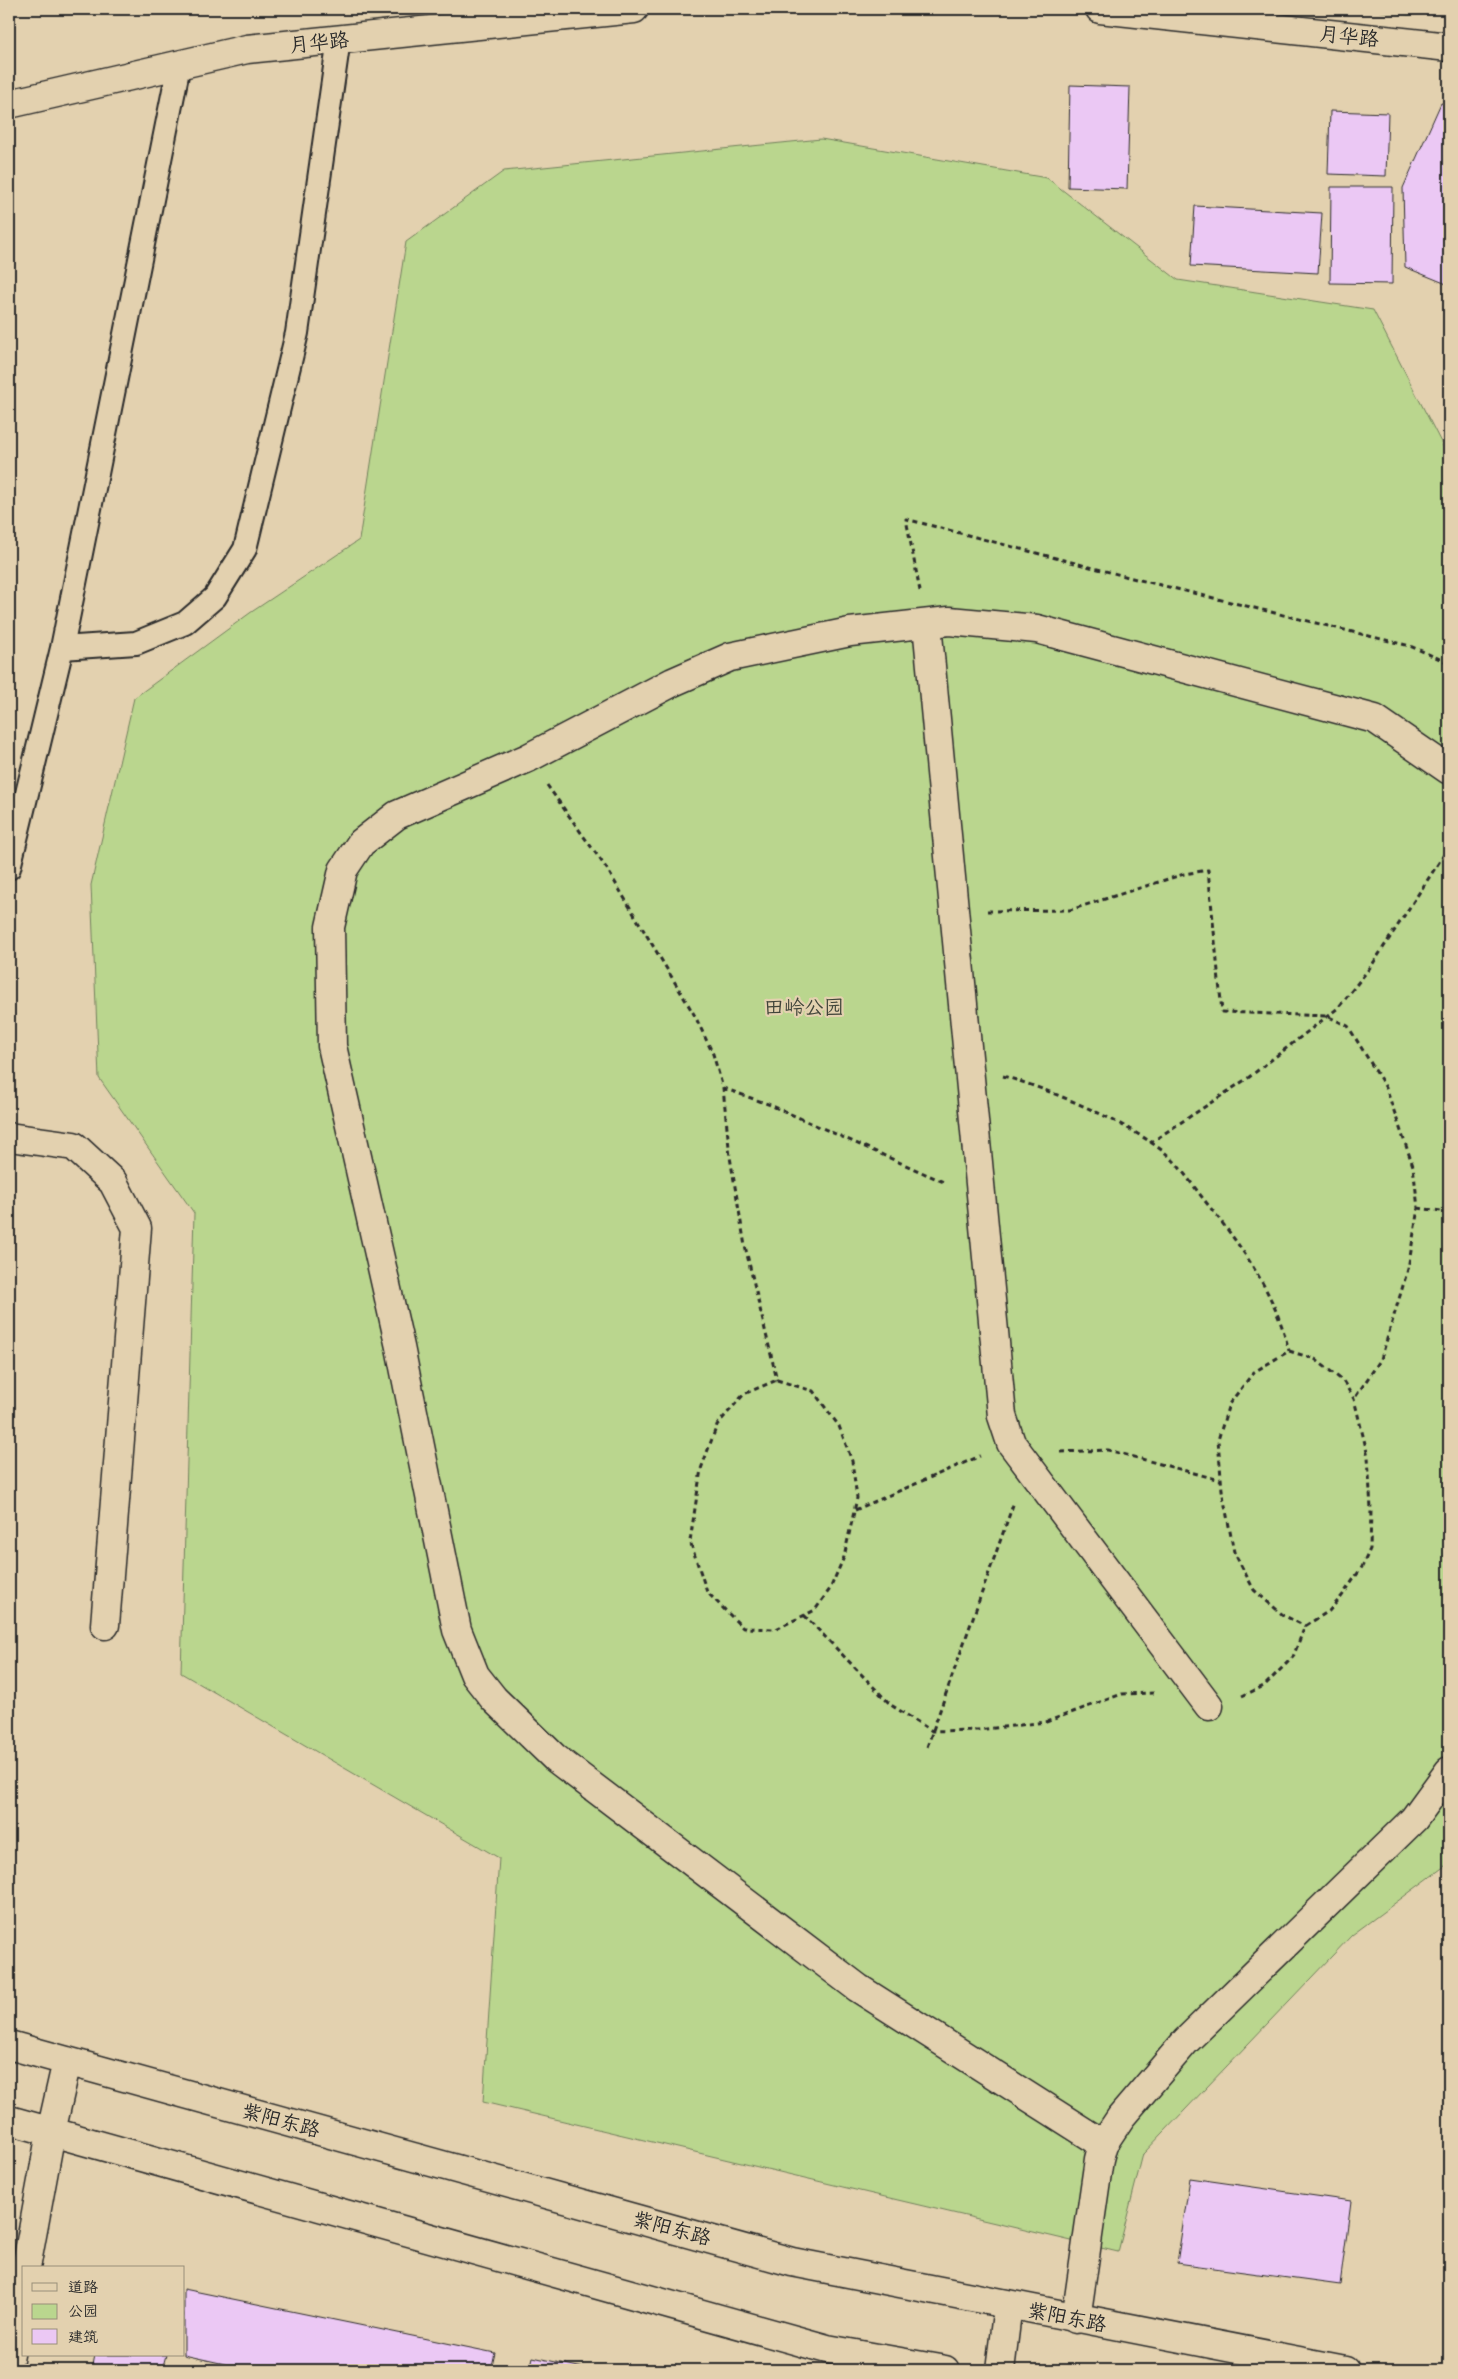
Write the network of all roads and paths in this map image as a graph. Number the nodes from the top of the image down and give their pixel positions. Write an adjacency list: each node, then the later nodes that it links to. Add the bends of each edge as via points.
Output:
1 (634, 9): 3 (street, 月华路)
2 (1100, 9): 4 (street, 月华路)
3 (340, 39): 5 (street, 月华路, via 247,49); 8 (lane, via 297,333 245,549 214,597 185,623 136,643)
4 (1449, 47)
5 (179, 65): 6 (street, 月华路); 8 (lane)
6 (9, 104)
7 (926, 624): 9 (path, via 906,519 1410,646); 10 (street, via 850,632 730,657 673,682); 11 (street, via 949,622 1037,629 1375,719); 14 (street)
8 (62, 648): 13 (lane)
9 (1449, 663)
10 (528, 758): 17 (path, via 607,870 695,1016); 41 (street, via 397,815 361,843 343,870 330,927 332,1046 400,1347 457,1630 475,1675 494,1699 555,1758 850,1982)
11 (1449, 770)
12 (1449, 847): 15 (path, via 1372,965 1338,1008)
13 (9, 868)
14 (954, 911): 15 (path, via 1070,910 1184,874 1208,870 1222,1012); 16 (street)
15 (1327, 1016): 19 (path, via 1248,1078); 21 (path, via 1348,1026 1386,1088 1413,1166)
16 (968, 1067): 19 (path, via 1026,1083 1124,1126); 20 (street)
17 (724, 1088): 20 (path, via 888,1156); 24 (path, via 730,1157 745,1246)
18 (9, 1136): 30 (street, via 74,1146 113,1182 138,1228)
19 (1150, 1143): 23 (path, via 1172,1159 1250,1260 1272,1298)
20 (981, 1200): 26 (street, via 1002,1416)
21 (1418, 1208): 22 (path); 25 (path, via 1408,1270 1381,1359)
22 (1449, 1212)
23 (1289, 1352): 25 (path, via 1315,1359 1343,1381); 27 (path, via 1254,1372 1230,1404 1218,1440)
24 (776, 1380): 28 (path, via 813,1391 838,1426 852,1461 857,1498); 29 (path, via 744,1394 717,1425 702,1469 690,1540 707,1592 743,1628 776,1629)
25 (1354, 1400): 31 (path, via 1368,1456 1370,1549 1342,1596 1329,1611)
26 (1019, 1454): 27 (path, via 1108,1450); 28 (path); 33 (street); 34 (path)
27 (1221, 1480): 31 (path, via 1234,1552 1254,1590 1283,1615)
28 (854, 1510): 29 (path, via 844,1557 830,1589 815,1610)
29 (804, 1615): 34 (path, via 891,1705)
30 (105, 1625)
31 (1305, 1626): 33 (path, via 1293,1657 1264,1686)
32 (1161, 1693): 34 (path, via 1122,1694 1046,1722)
33 (1208, 1706)
34 (932, 1732): 35 (path)
35 (927, 1747)
36 (1449, 1771): 41 (street, via 1414,1819 1186,2041 1121,2117)
37 (9, 2045): 38 (street, 紫阳东路)
38 (67, 2061): 40 (street); 44 (street, 紫阳东路, via 792,2262)
39 (9, 2120): 40 (street)
40 (51, 2132): 42 (street); 47 (street, via 827,2349)
41 (1103, 2144): 45 (street)
42 (26, 2266)
43 (22, 2289): 46 (street)
44 (1008, 2305): 45 (street, 紫阳东路); 48 (street)
45 (1076, 2319): 49 (street, 紫阳东路)
46 (9, 2359)
47 (945, 2370)
48 (1000, 2370)
49 (1345, 2370)

